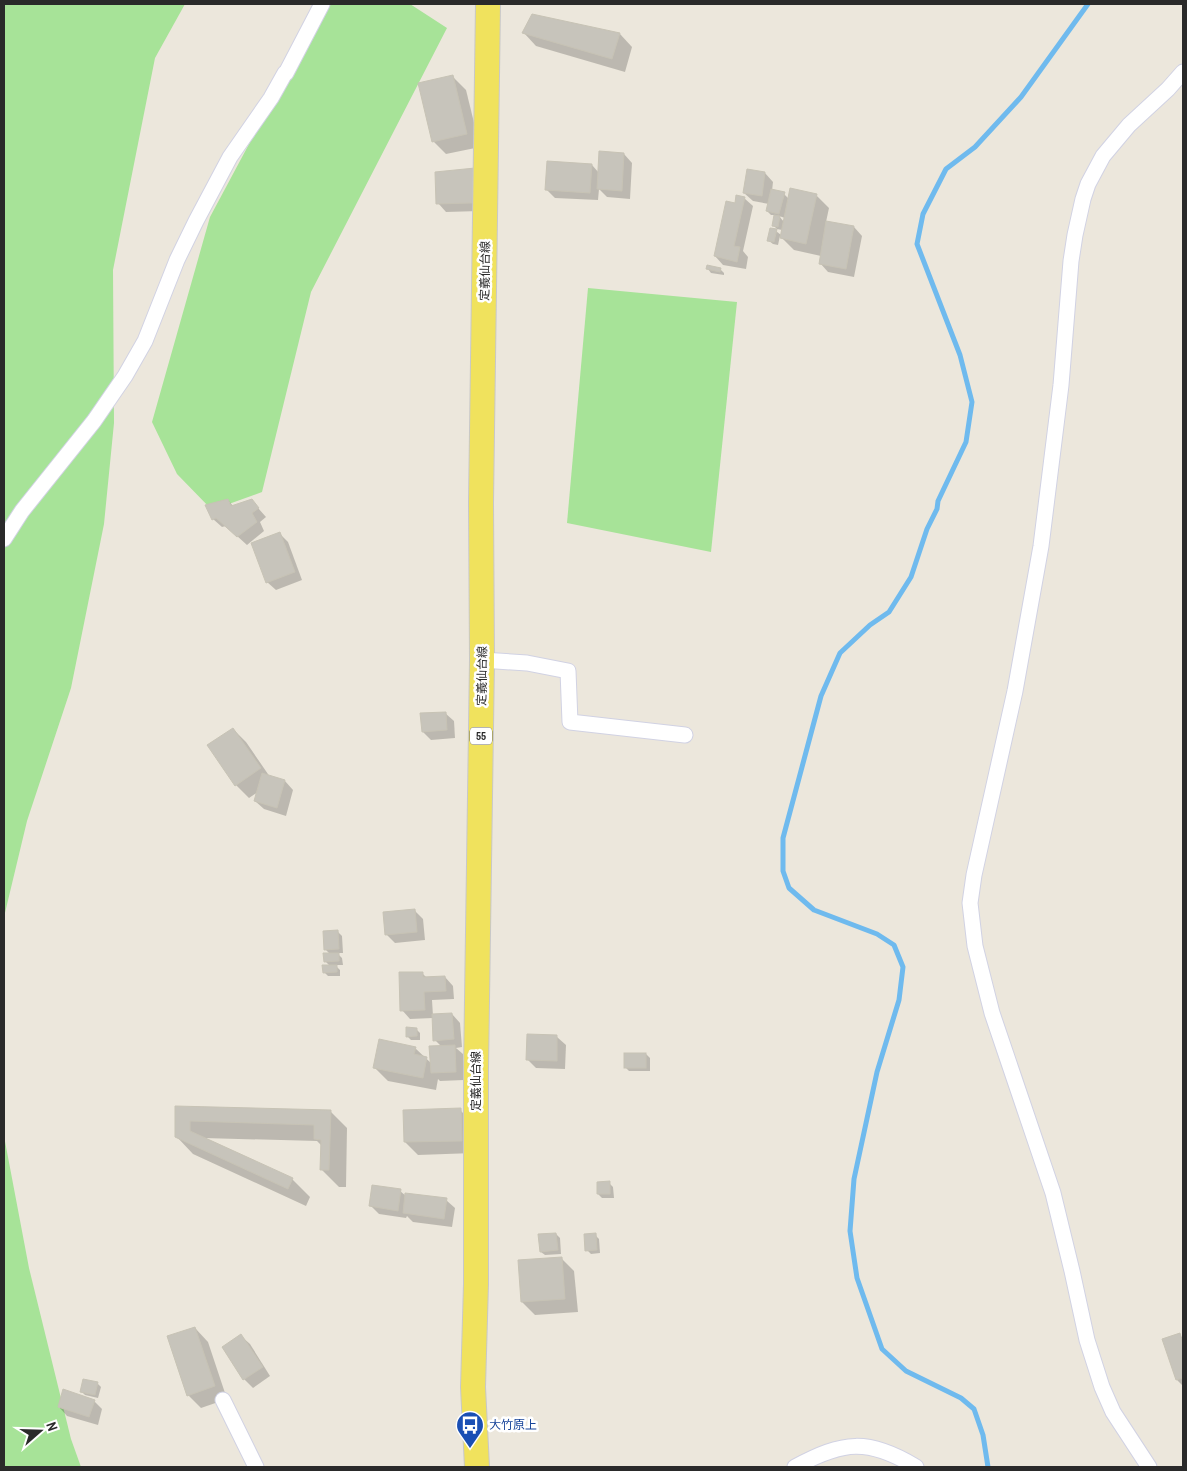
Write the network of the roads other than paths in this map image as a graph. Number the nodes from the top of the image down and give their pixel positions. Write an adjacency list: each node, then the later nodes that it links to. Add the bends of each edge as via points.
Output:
1 (322, 4): 4 (street, via 286,73 230,157 178,260 145,341 94,420 22,511)
2 (488, 4): 5 (main road, 定義仙台線 / 55)
3 (1183, 72): 12 (street, via 1129,125 1103,156 1083,199 1071,261 1061,386 1041,546 1015,691 970,904 975,946 992,1013 1053,1193 1087,1340 1113,1412)
4 (4, 539)
5 (482, 660): 6 (street, via 527,663 568,671 570,722); 9 (main road, 定義仙台線 / 55, via 473,1387)
6 (685, 735)
7 (223, 1400): 8 (street)
8 (256, 1467)
9 (477, 1467)
10 (795, 1467): 11 (street, via 845,1446 875,1448)
11 (916, 1467)
12 (1149, 1467)

